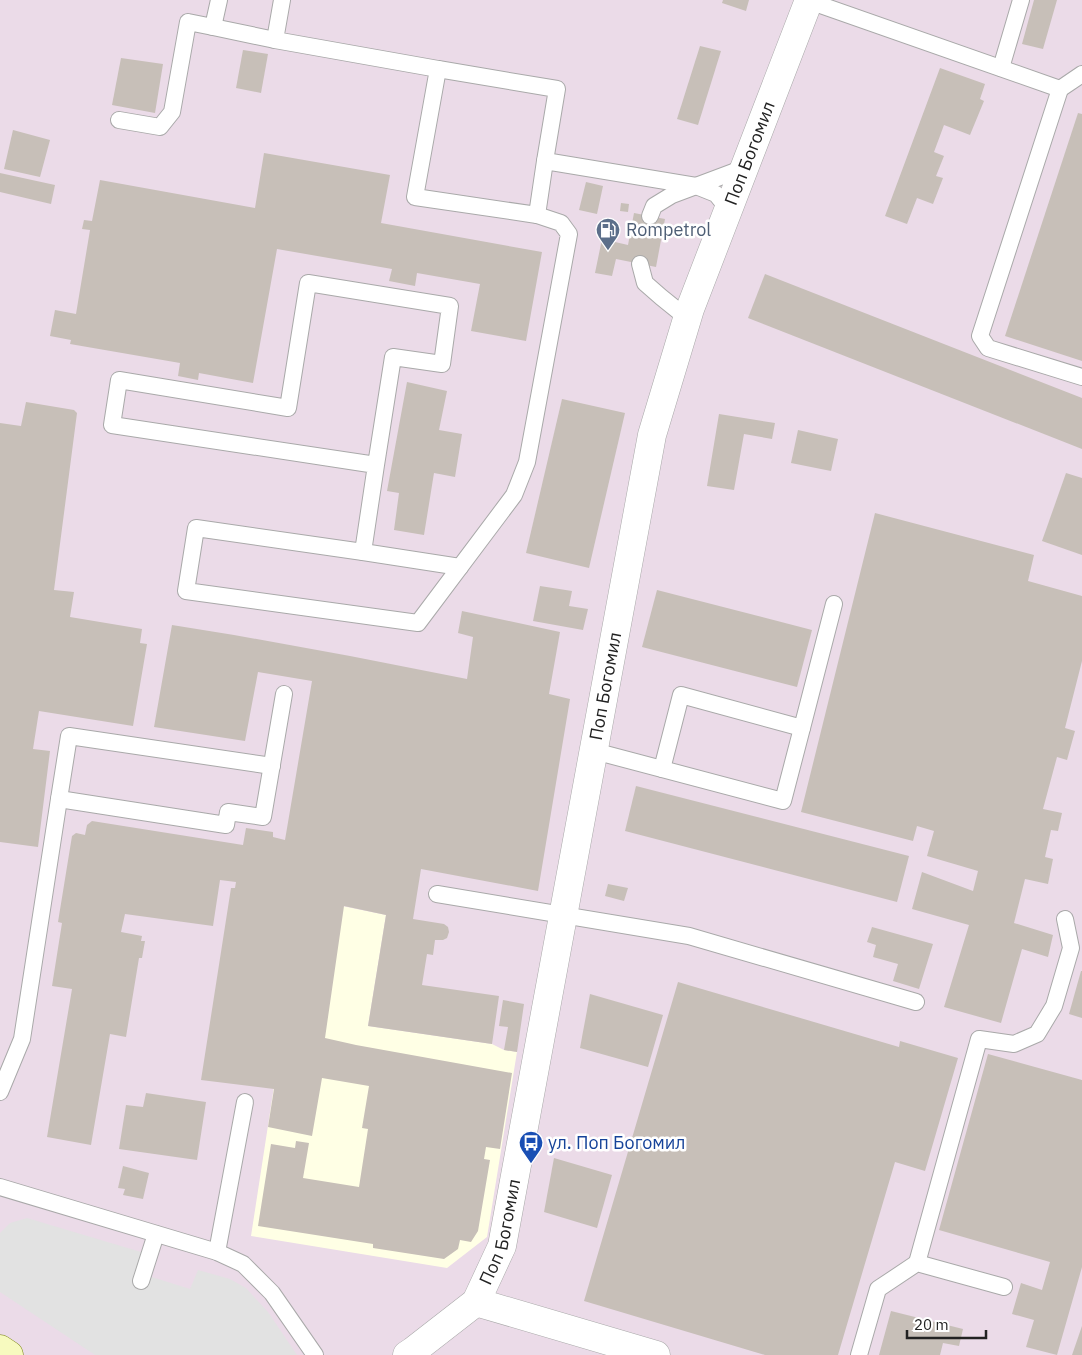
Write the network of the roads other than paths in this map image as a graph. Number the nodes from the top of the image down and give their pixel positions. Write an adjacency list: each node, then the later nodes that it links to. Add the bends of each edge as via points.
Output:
1 (219, 0): 5 (lane)
2 (282, 0): 6 (lane)
3 (809, 0): 7 (lane); 13 (street, Поп Богомил)
4 (1021, 0): 7 (lane)
5 (213, 27): 6 (lane); 11 (lane, via 188,22 172,112 160,127)
6 (275, 40): 8 (lane)
7 (1002, 68): 10 (lane)
8 (438, 69): 12 (lane, via 556,89); 16 (lane, via 415,197)
9 (1082, 74): 10 (lane)
10 (1060, 89): 20 (lane, via 980,336 988,348)
11 (119, 120)
12 (545, 161): 14 (lane); 16 (lane)
13 (744, 168): 14 (lane); 15 (street, Поп Богомил)
14 (696, 186): 15 (lane, via 716,194); 17 (lane, via 654,206)
15 (728, 209): 19 (street, Поп Богомил)
16 (537, 214): 23 (lane, via 561,223 569,234 527,462 514,495)
17 (650, 216)
18 (640, 264): 19 (lane, via 645,283)
19 (688, 318): 27 (street, Поп Богомил, via 652,435)
20 (1082, 376)
21 (376, 465): 21 (lane, via 112,424 119,380 288,408 308,283 450,306 442,364 393,357); 22 (lane)
22 (363, 552): 23 (lane); 23 (lane, via 196,528 186,591 418,623)
23 (460, 567)
24 (834, 604): 26 (lane)
25 (284, 694): 28 (lane)
26 (802, 728): 29 (lane, via 783,801); 29 (lane, via 681,695)
27 (594, 751): 29 (lane); 32 (street, Поп Богомил)
28 (272, 766): 30 (lane, via 69,736); 30 (lane, via 263,817 228,812 226,825)
29 (662, 769)
30 (59, 799): 35 (lane, via 22,1039)
31 (438, 894): 32 (lane)
32 (563, 915): 34 (lane, via 689,936); 43 (street, Поп Богомил, via 502,1246)
33 (1065, 919): 40 (lane, via 1071,948 1054,1006 1037,1034 1014,1044 979,1039)
34 (916, 1002)
35 (0, 1092)
36 (245, 1102): 39 (lane)
37 (0, 1187): 38 (lane)
38 (156, 1234): 39 (lane); 41 (lane)
39 (216, 1252): 46 (lane, via 243,1264 272,1293)
40 (917, 1263): 42 (lane); 49 (lane, via 878,1289)
41 (141, 1281)
42 (1004, 1287)
43 (476, 1302): 47 (street, Поп Богомил); 48 (street)
44 (0, 1349): 45 (main road)
45 (9, 1355)
46 (315, 1355)
47 (407, 1355)
48 (656, 1355)
49 (859, 1355)

